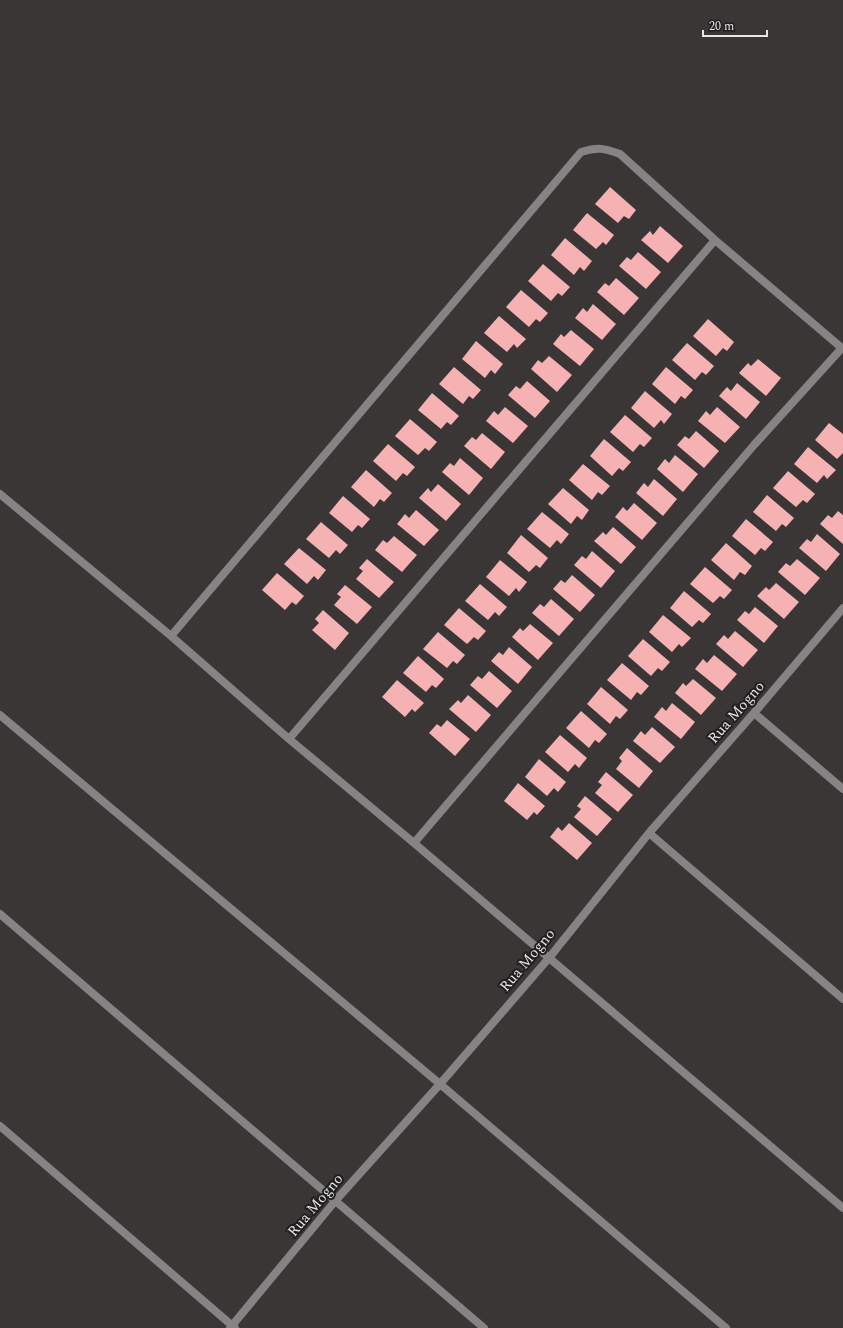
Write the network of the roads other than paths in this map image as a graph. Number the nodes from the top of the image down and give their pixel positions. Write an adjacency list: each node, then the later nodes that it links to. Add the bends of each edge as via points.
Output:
1 (715, 240): 2 (street); 5 (street, via 620,154 596,148 581,152); 8 (street)
2 (843, 349): 11 (street, via 754,445)
3 (0, 494): 5 (street)
4 (843, 608): 6 (street, Rua Mogno)
5 (171, 636): 8 (street)
6 (754, 713): 9 (street); 10 (street, Rua Mogno)
7 (0, 715): 15 (street)
8 (289, 739): 11 (street)
9 (843, 789)
10 (649, 833): 13 (street, Rua Mogno); 14 (street)
11 (414, 843): 13 (street)
12 (0, 914): 17 (street)
13 (549, 958): 15 (street, Rua Mogno); 18 (street)
14 (843, 999)
15 (440, 1084): 17 (street, Rua Mogno); 21 (street)
16 (0, 1126): 19 (street)
17 (336, 1200): 19 (street, Rua Mogno); 20 (street)
18 (843, 1208)
19 (232, 1327)
20 (484, 1328)
21 (726, 1328)

